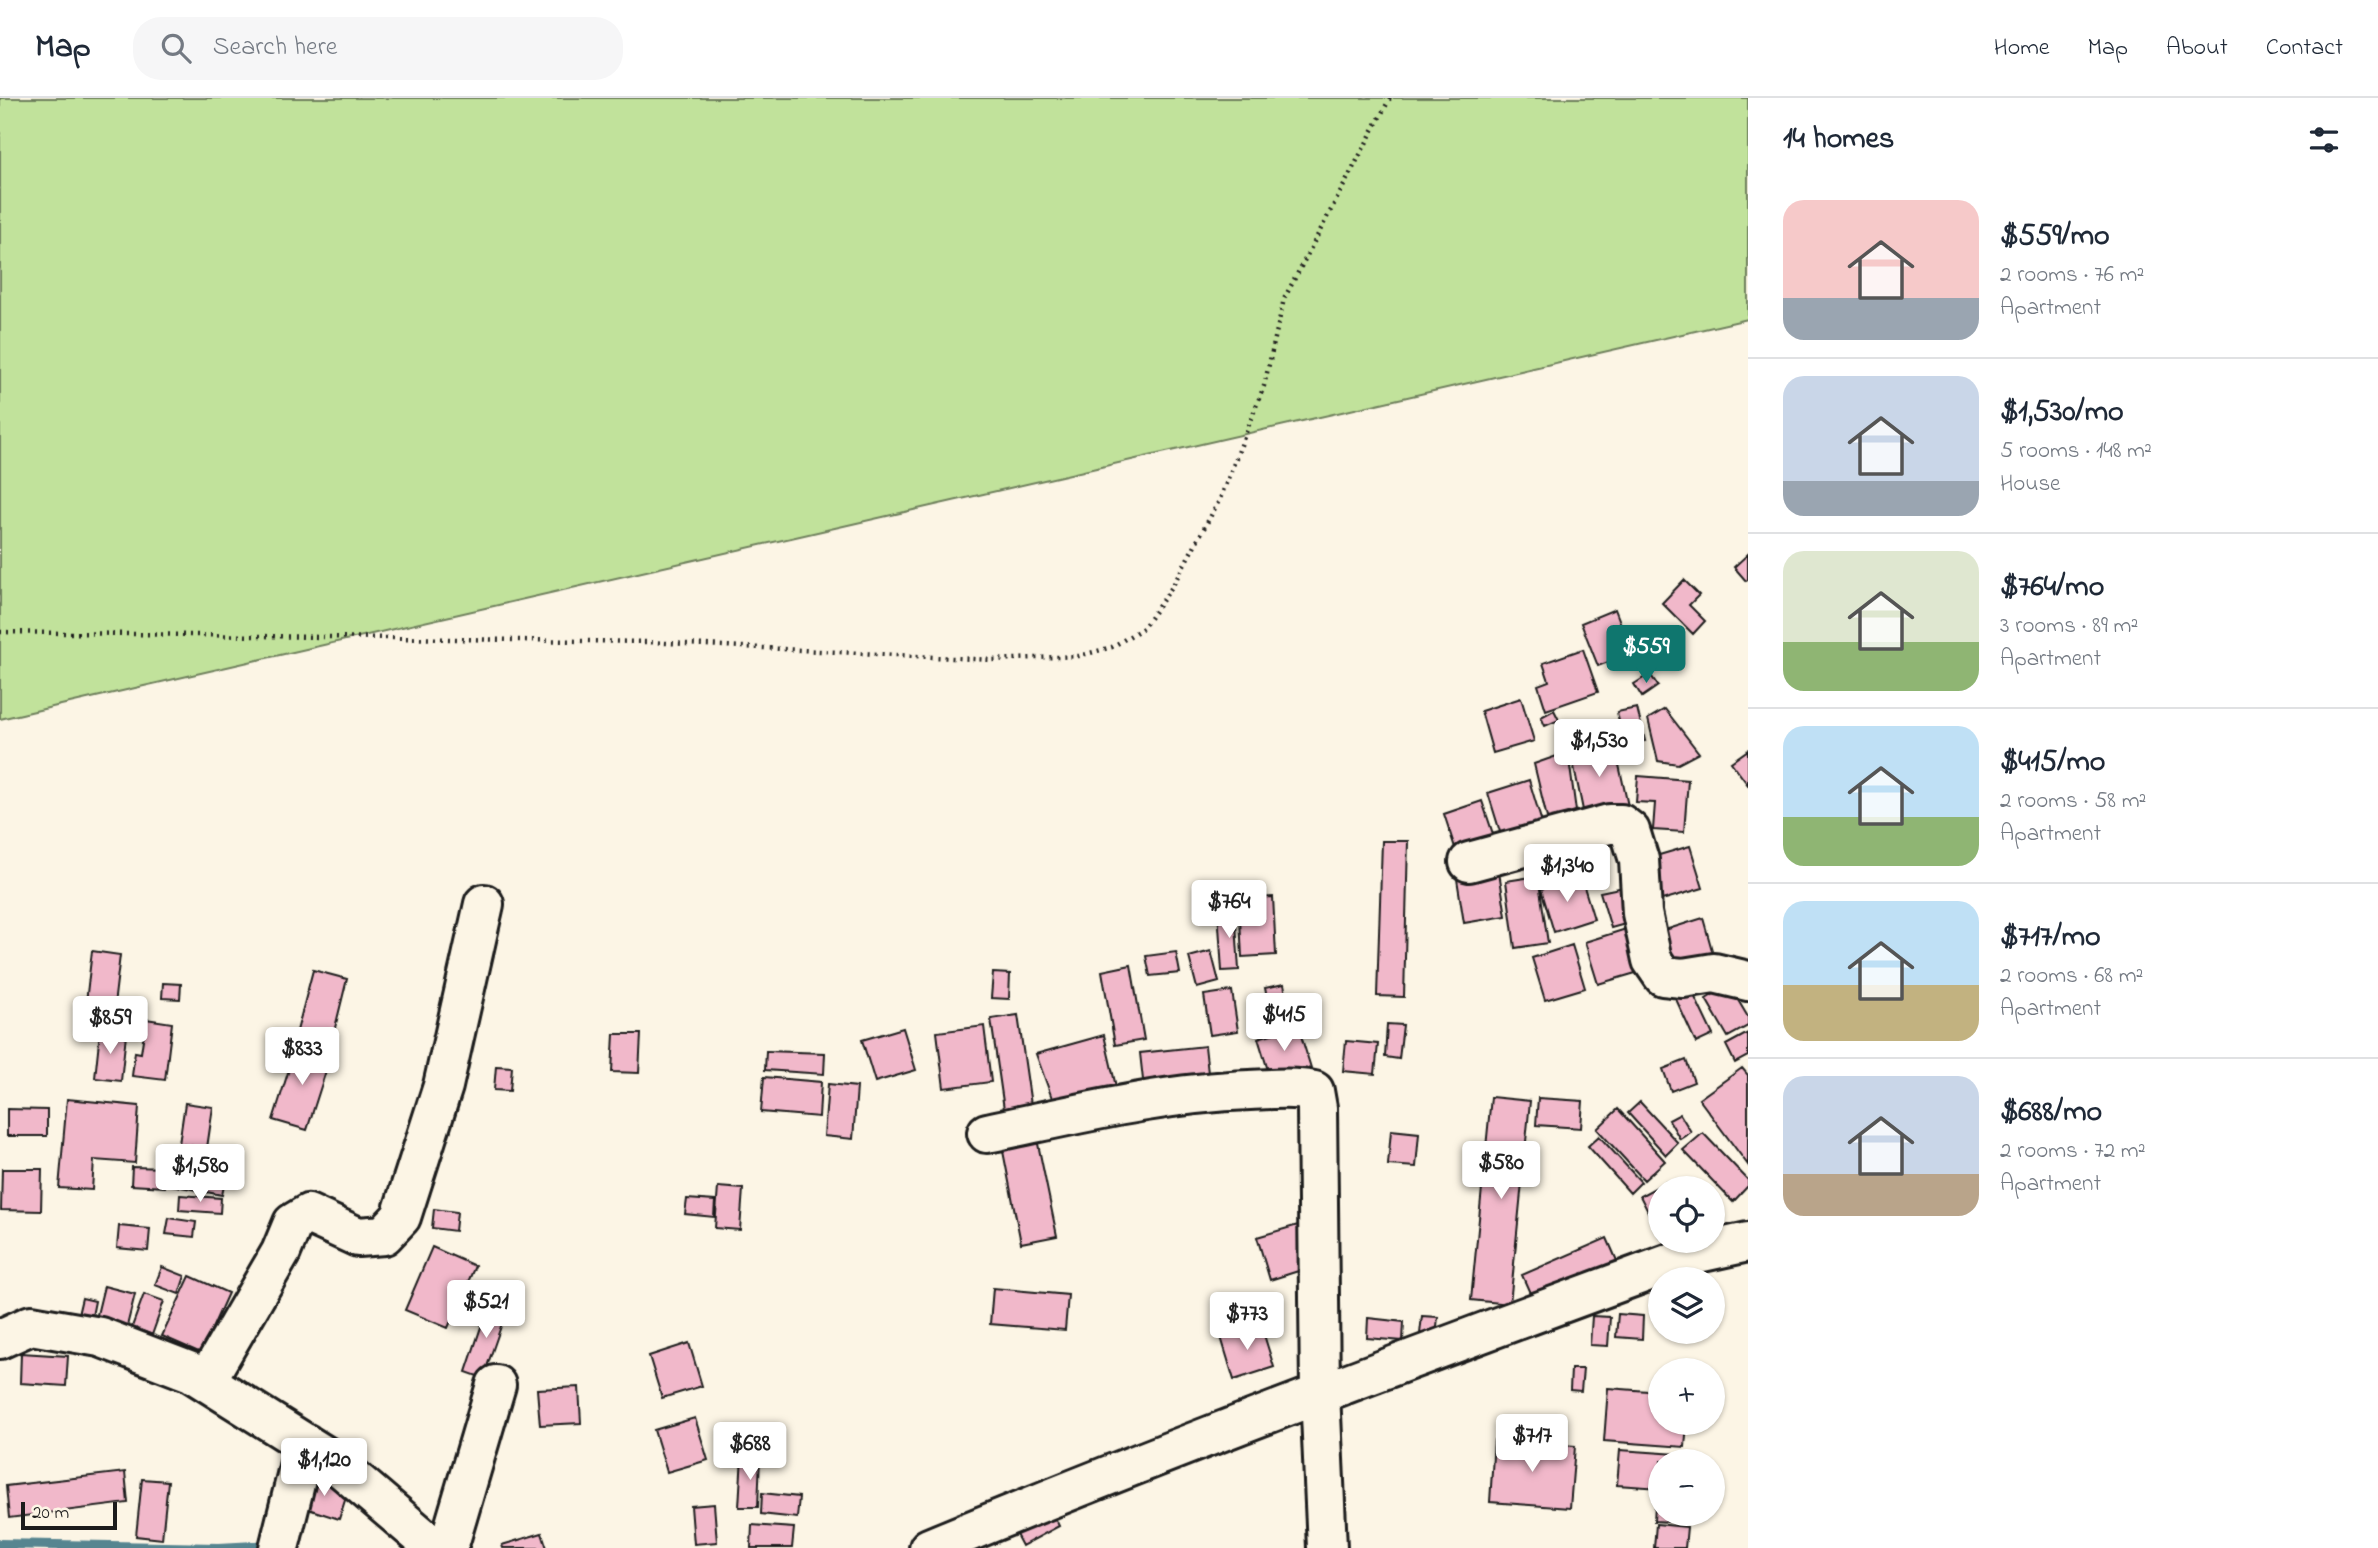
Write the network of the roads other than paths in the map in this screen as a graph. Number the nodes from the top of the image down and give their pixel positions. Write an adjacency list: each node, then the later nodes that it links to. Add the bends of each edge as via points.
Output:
1 (1469, 862): 3 (street, via 1621,824 1630,831 1639,860 1642,913 1652,960 1664,976 1714,973)
2 (484, 904): 7 (street, via 443,1086 401,1217 384,1235 358,1237 308,1214 293,1223)
3 (1748, 981)
4 (987, 1133): 9 (street, via 1213,1091 1314,1091)
5 (1748, 1242): 9 (street, via 1698,1253)
6 (0, 1339): 7 (street, via 31,1325 100,1337)
7 (206, 1381): 10 (street)
8 (496, 1385): 13 (street)
9 (1320, 1392): 14 (street); 15 (street)
10 (305, 1443): 11 (street); 12 (street, via 333,1461)
11 (281, 1541)
12 (435, 1548)
13 (448, 1548)
14 (929, 1548)
15 (1327, 1548)

